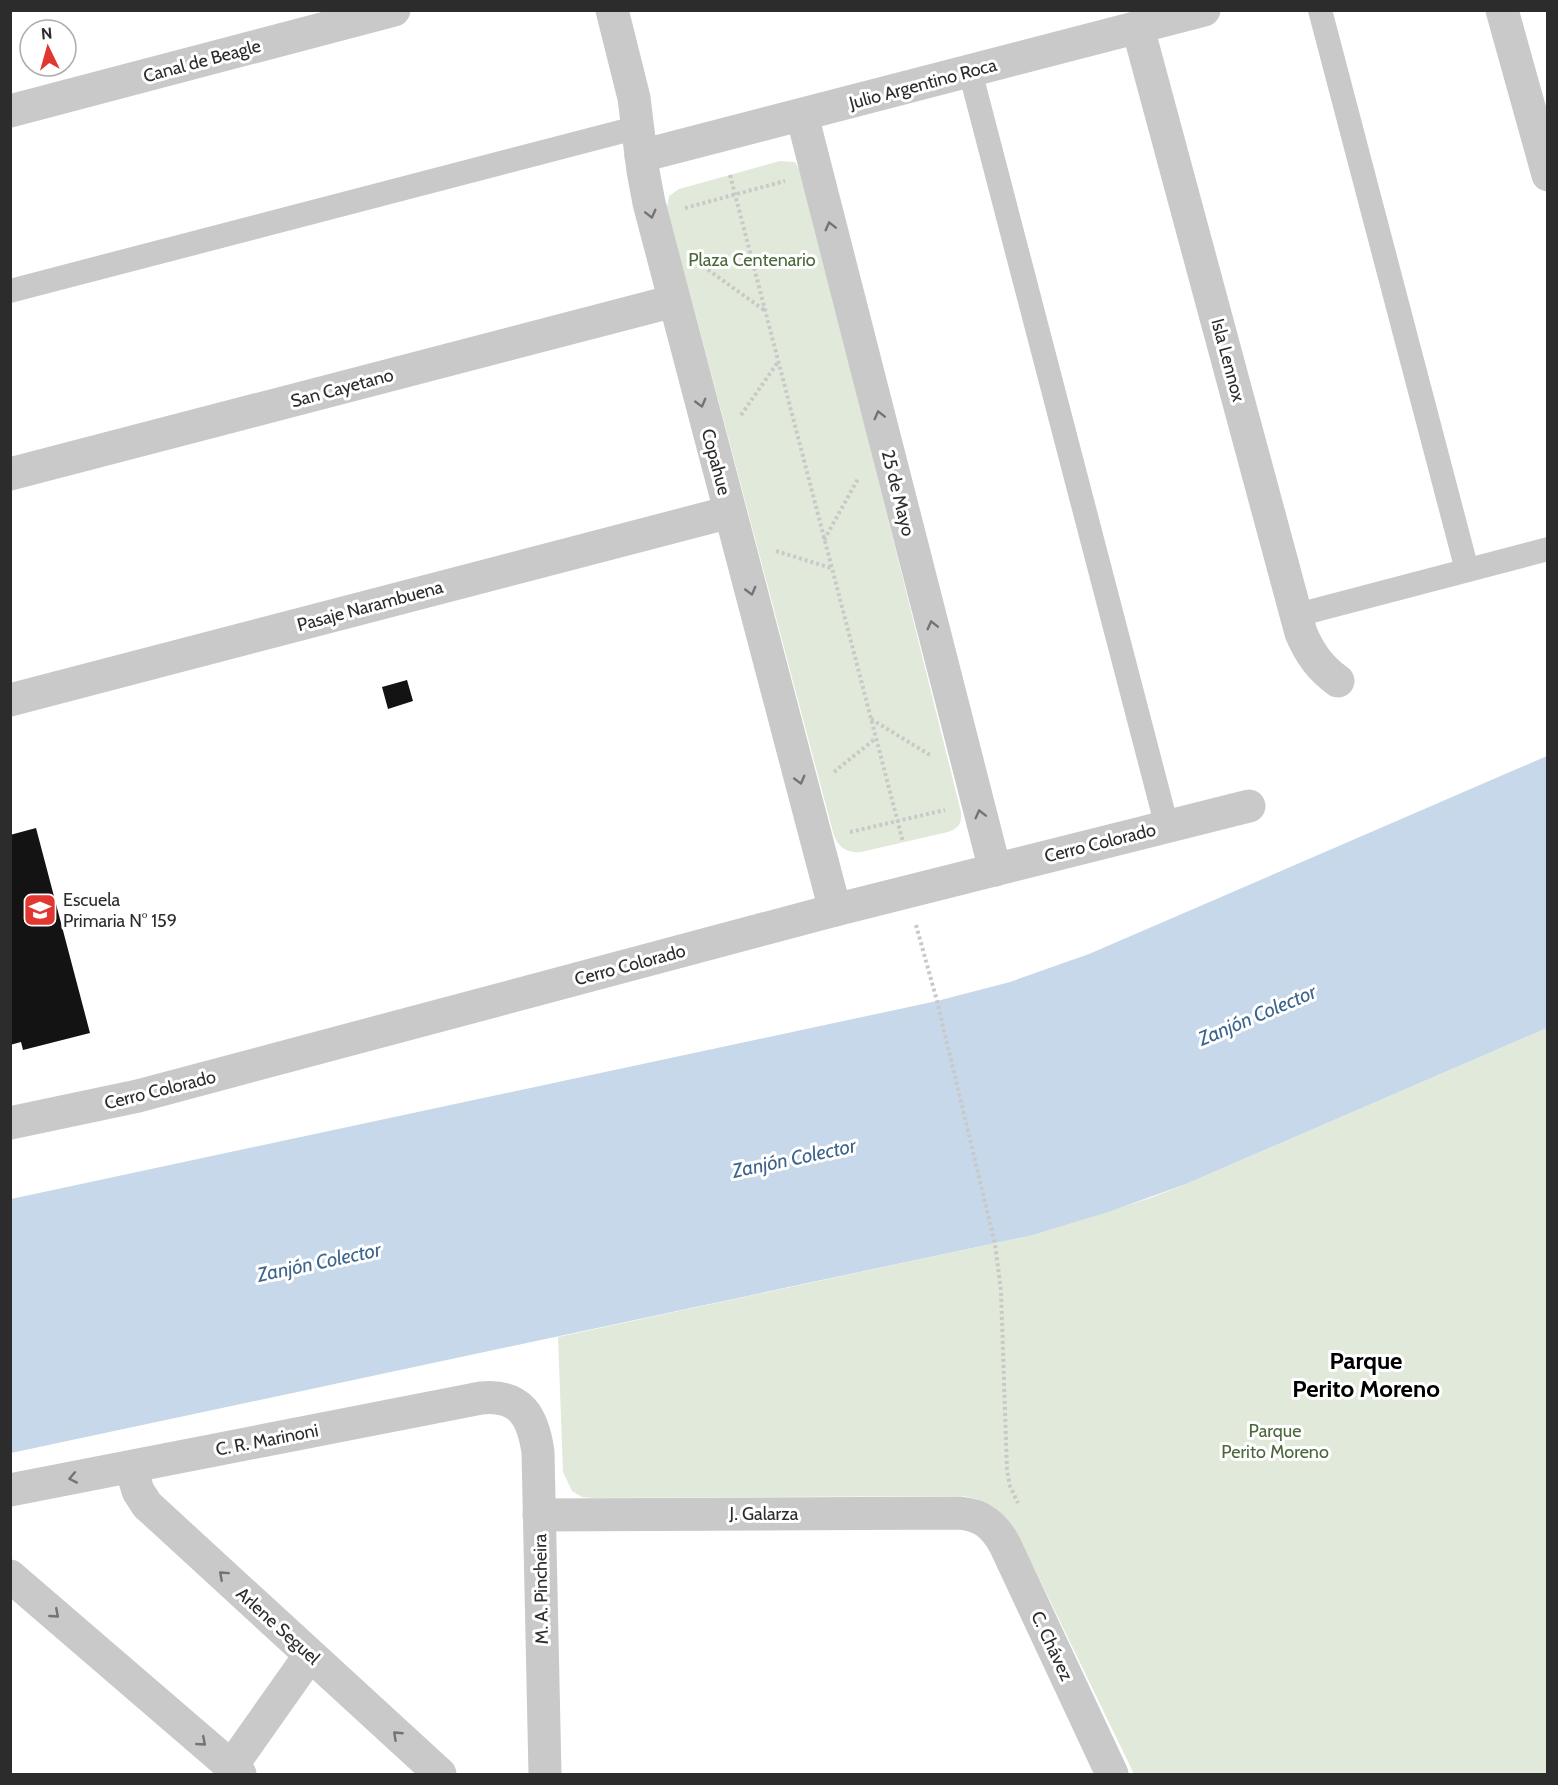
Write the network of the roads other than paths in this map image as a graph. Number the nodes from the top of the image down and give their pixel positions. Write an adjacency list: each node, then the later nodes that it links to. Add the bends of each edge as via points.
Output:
1 (394, 10): 8 (street, Canal de Beagle)
2 (612, 10): 10 (street, Copahue, via 634,98)
3 (1204, 10): 6 (street, Julio Argentino Roca)
4 (1320, 10): 17 (street)
5 (1502, 10): 11 (street)
6 (1138, 28): 7 (street, Julio Argentino Roca); 18 (street, Isla Lennox)
7 (970, 71): 9 (street, Julio Argentino Roca); 22 (street)
8 (10, 111)
9 (802, 115): 10 (street, Julio Argentino Roca); 23 (street, 25 de Mayo, one-way to 9)
10 (640, 142): 12 (street); 13 (street, Copahue, one-way to 13, via 649,203)
11 (1548, 175)
12 (10, 291)
13 (674, 302): 14 (street, San Cayetano); 15 (street, Copahue, one-way to 15)
14 (10, 474)
15 (730, 512): 20 (street, Pasaje Narambuena); 24 (street, Copahue, one-way to 24)
16 (1548, 549): 17 (street)
17 (1467, 570): 18 (street)
18 (1297, 615): 19 (street, Isla Lennox, via 1311,655)
19 (1338, 681)
20 (10, 700)
21 (1249, 806): 22 (street, Cerro Colorado)
22 (1167, 826): 23 (street, Cerro Colorado)
23 (995, 870): 24 (street, Cerro Colorado)
24 (835, 910): 25 (street, Cerro Colorado, via 138,1096)
25 (10, 1123)
26 (522, 1408): 27 (street, C. R. Marinoni, via 494,1396); 29 (street, M. A. Pincheira, via 536,1435)
27 (131, 1467): 28 (street, C. R. Marinoni, one-way to 28); 32 (street, Arlene Seguel, one-way to 27, via 147,1505)
28 (10, 1490)
29 (539, 1515): 30 (street, J. Galarza, via 960,1514); 35 (street, M. A. Pincheira)
30 (987, 1522): 36 (street, C. Chávez, via 1005,1545)
31 (10, 1576): 33 (street, one-way to 33)
32 (310, 1655): 33 (street); 34 (street, Arlene Seguel, one-way to 32)
33 (236, 1771)
34 (440, 1774)
35 (544, 1774)
36 (1112, 1774)

